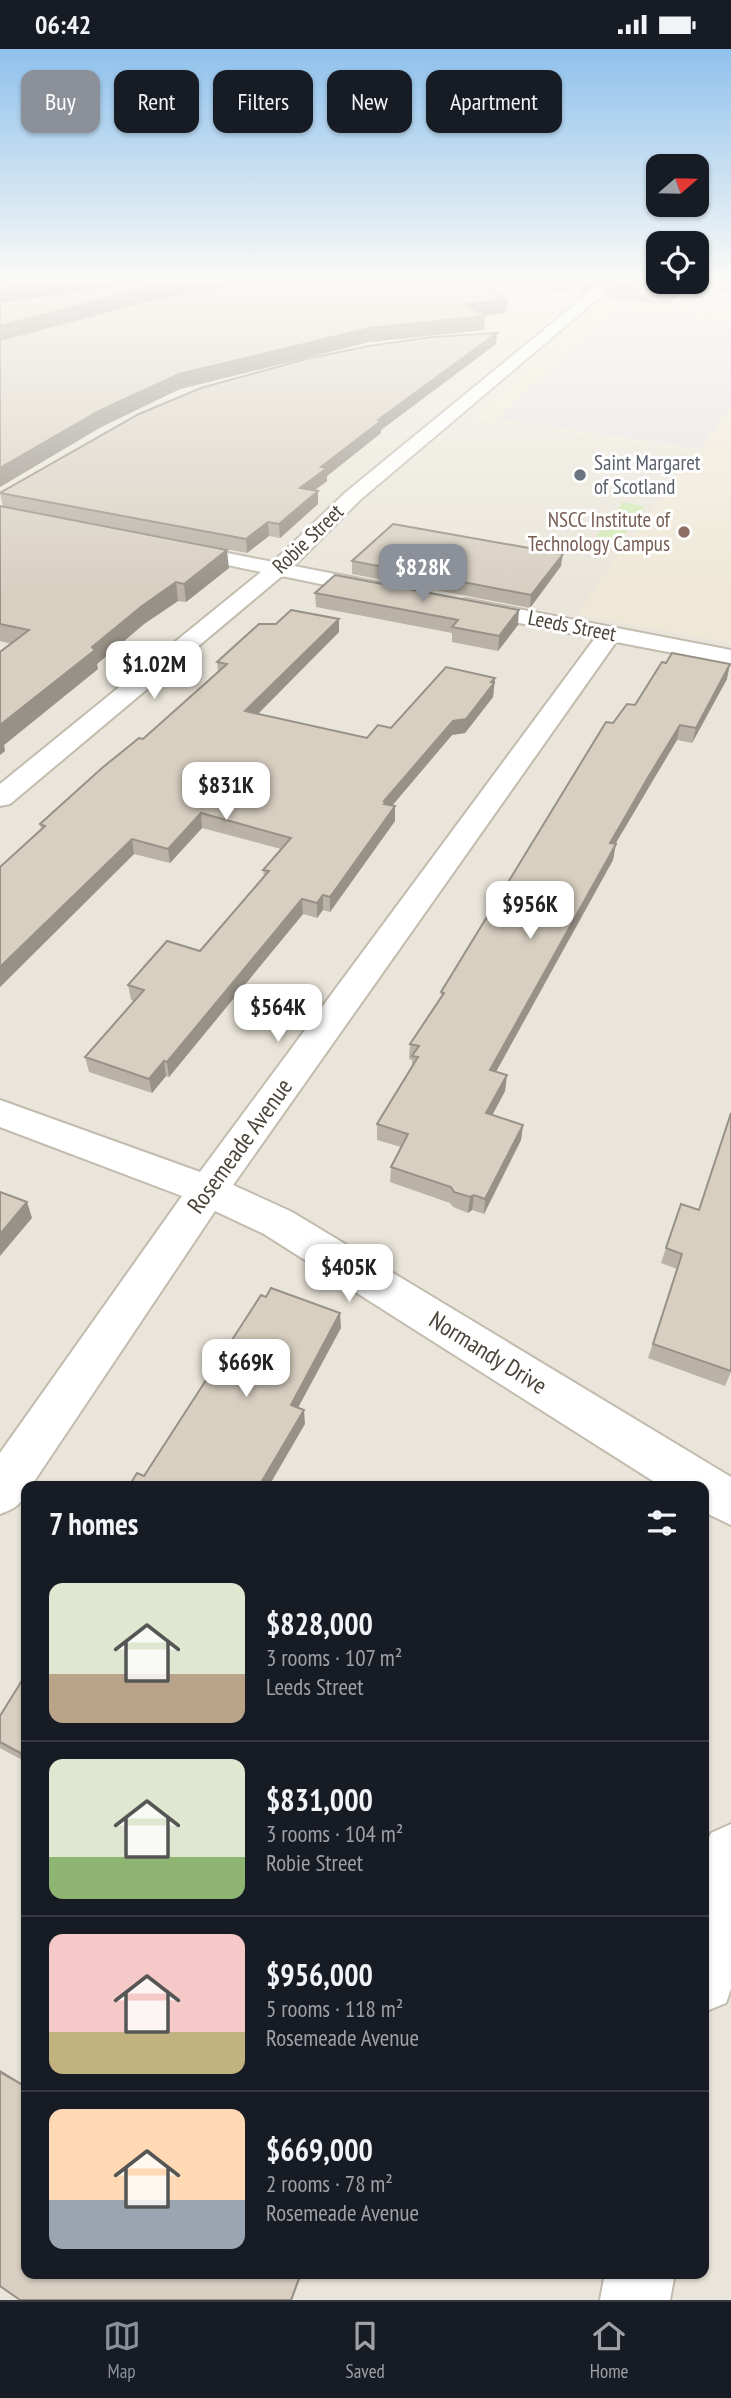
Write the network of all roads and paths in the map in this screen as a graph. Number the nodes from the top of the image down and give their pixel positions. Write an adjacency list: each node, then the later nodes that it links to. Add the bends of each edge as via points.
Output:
1 (485, 384): 3 (street, Robie Street, via 353,496)
2 (159, 546): 3 (street)
3 (278, 569): 4 (street); 8 (street, Robie Street)
4 (411, 595)
5 (450, 603): 6 (street, Leeds Street)
6 (610, 633): 7 (street, Leeds Street); 10 (street, Rosemeade Avenue)
7 (731, 657)
8 (0, 798)
9 (0, 1113): 10 (street, Normandy Drive)
10 (208, 1190): 11 (street, Normandy Drive, via 278,1223); 13 (street, Rosemeade Avenue)
11 (695, 1481)
12 (709, 1490): 14 (street, Normandy Drive)
13 (0, 1492)
14 (731, 1503)
15 (731, 1853): 16 (street)
16 (709, 1957)
17 (639, 2279): 18 (street)
18 (635, 2300)

